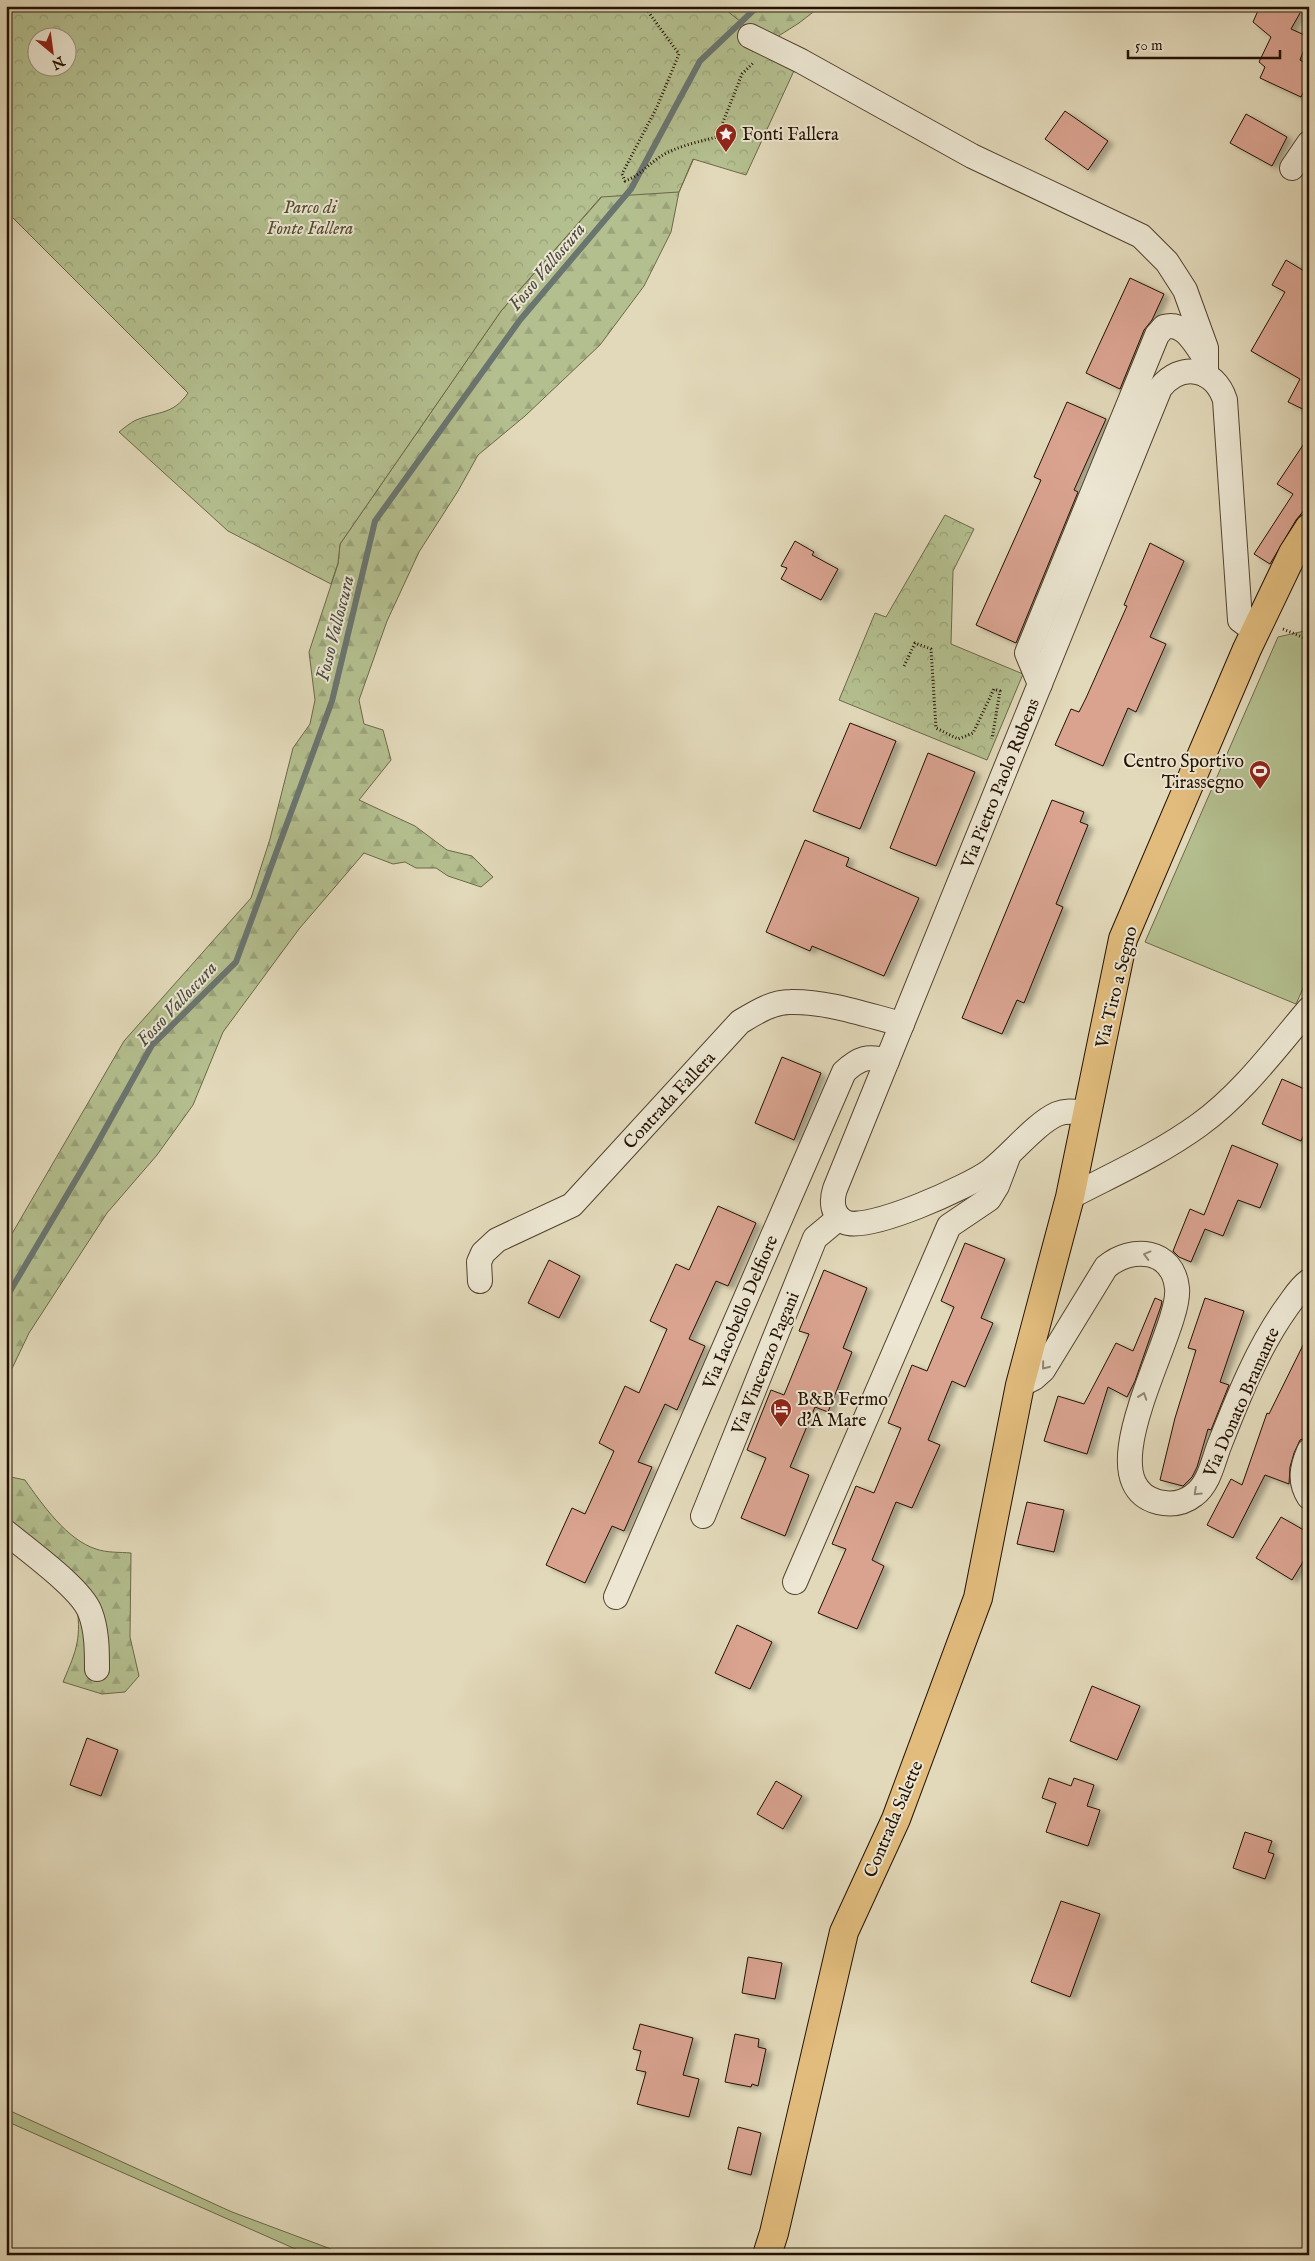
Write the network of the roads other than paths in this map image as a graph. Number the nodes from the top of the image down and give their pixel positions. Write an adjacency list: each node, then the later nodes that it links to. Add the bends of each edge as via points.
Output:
1 (760, 40): 4 (street, via 972,156 1141,236 1167,262 1186,290 1206,348)
2 (1309, 143): 3 (street)
3 (1292, 168)
4 (1206, 368): 6 (street, via 1225,400 1240,620); 7 (street, Via Pietro Paolo Rubens, via 1198,372 1180,372 1160,388); 7 (street, via 1186,333 1178,327 1164,327 1157,335 1026,653)
5 (1309, 528): 6 (main road, Via Tiro a Segno, via 1294,553)
6 (1266, 629): 11 (main road, Via Tiro a Segno, via 1123,939)
7 (1040, 684): 9 (street, Via Pietro Paolo Rubens)
8 (1309, 1009): 13 (street, via 1243,1086 1201,1124 1161,1151)
9 (902, 1024): 10 (street, Via Pietro Paolo Rubens); 15 (street, Contrada Fallera, via 820,1004 788,1002 760,1010 740,1022 572,1205 497,1240 483,1253 479,1262)
10 (887, 1061): 14 (street, Via Pietro Paolo Rubens, via 834,1194 833,1206); 23 (street, Via Iacobello Delfiore, via 865,1057 855,1061 844,1072)
11 (1087, 1113): 12 (street, via 1069,1111 1056,1115); 13 (main road, Via Tiro a Segno)
12 (1009, 1155): 14 (street, via 989,1172 962,1187 913,1208 859,1224); 22 (street, via 989,1199 949,1226)
13 (1070, 1197): 17 (main road, Via Tiro a Segno)
14 (839, 1218): 20 (street, Via Vincenzo Pagani, via 815,1238)
15 (480, 1281)
16 (1309, 1281): 17 (street, Via Donato Bramante, one-way to 17, via 1268,1333 1203,1486 1180,1502 1169,1504 1148,1498 1135,1484 1130,1467 1139,1408 1178,1294 1175,1278 1158,1258 1140,1252 1130,1253 1116,1258 1106,1267 1043,1370)
17 (1020, 1385): 25 (main road, Contrada Salette, via 978,1598 896,1819 844,1932)
18 (1309, 1451): 19 (street, via 1302,1479)
19 (1309, 1497)
20 (703, 1516)
21 (6, 1532): 24 (street, via 76,1591 90,1610 96,1639)
22 (796, 1582)
23 (616, 1597)
24 (97, 1669)
25 (768, 2255)

